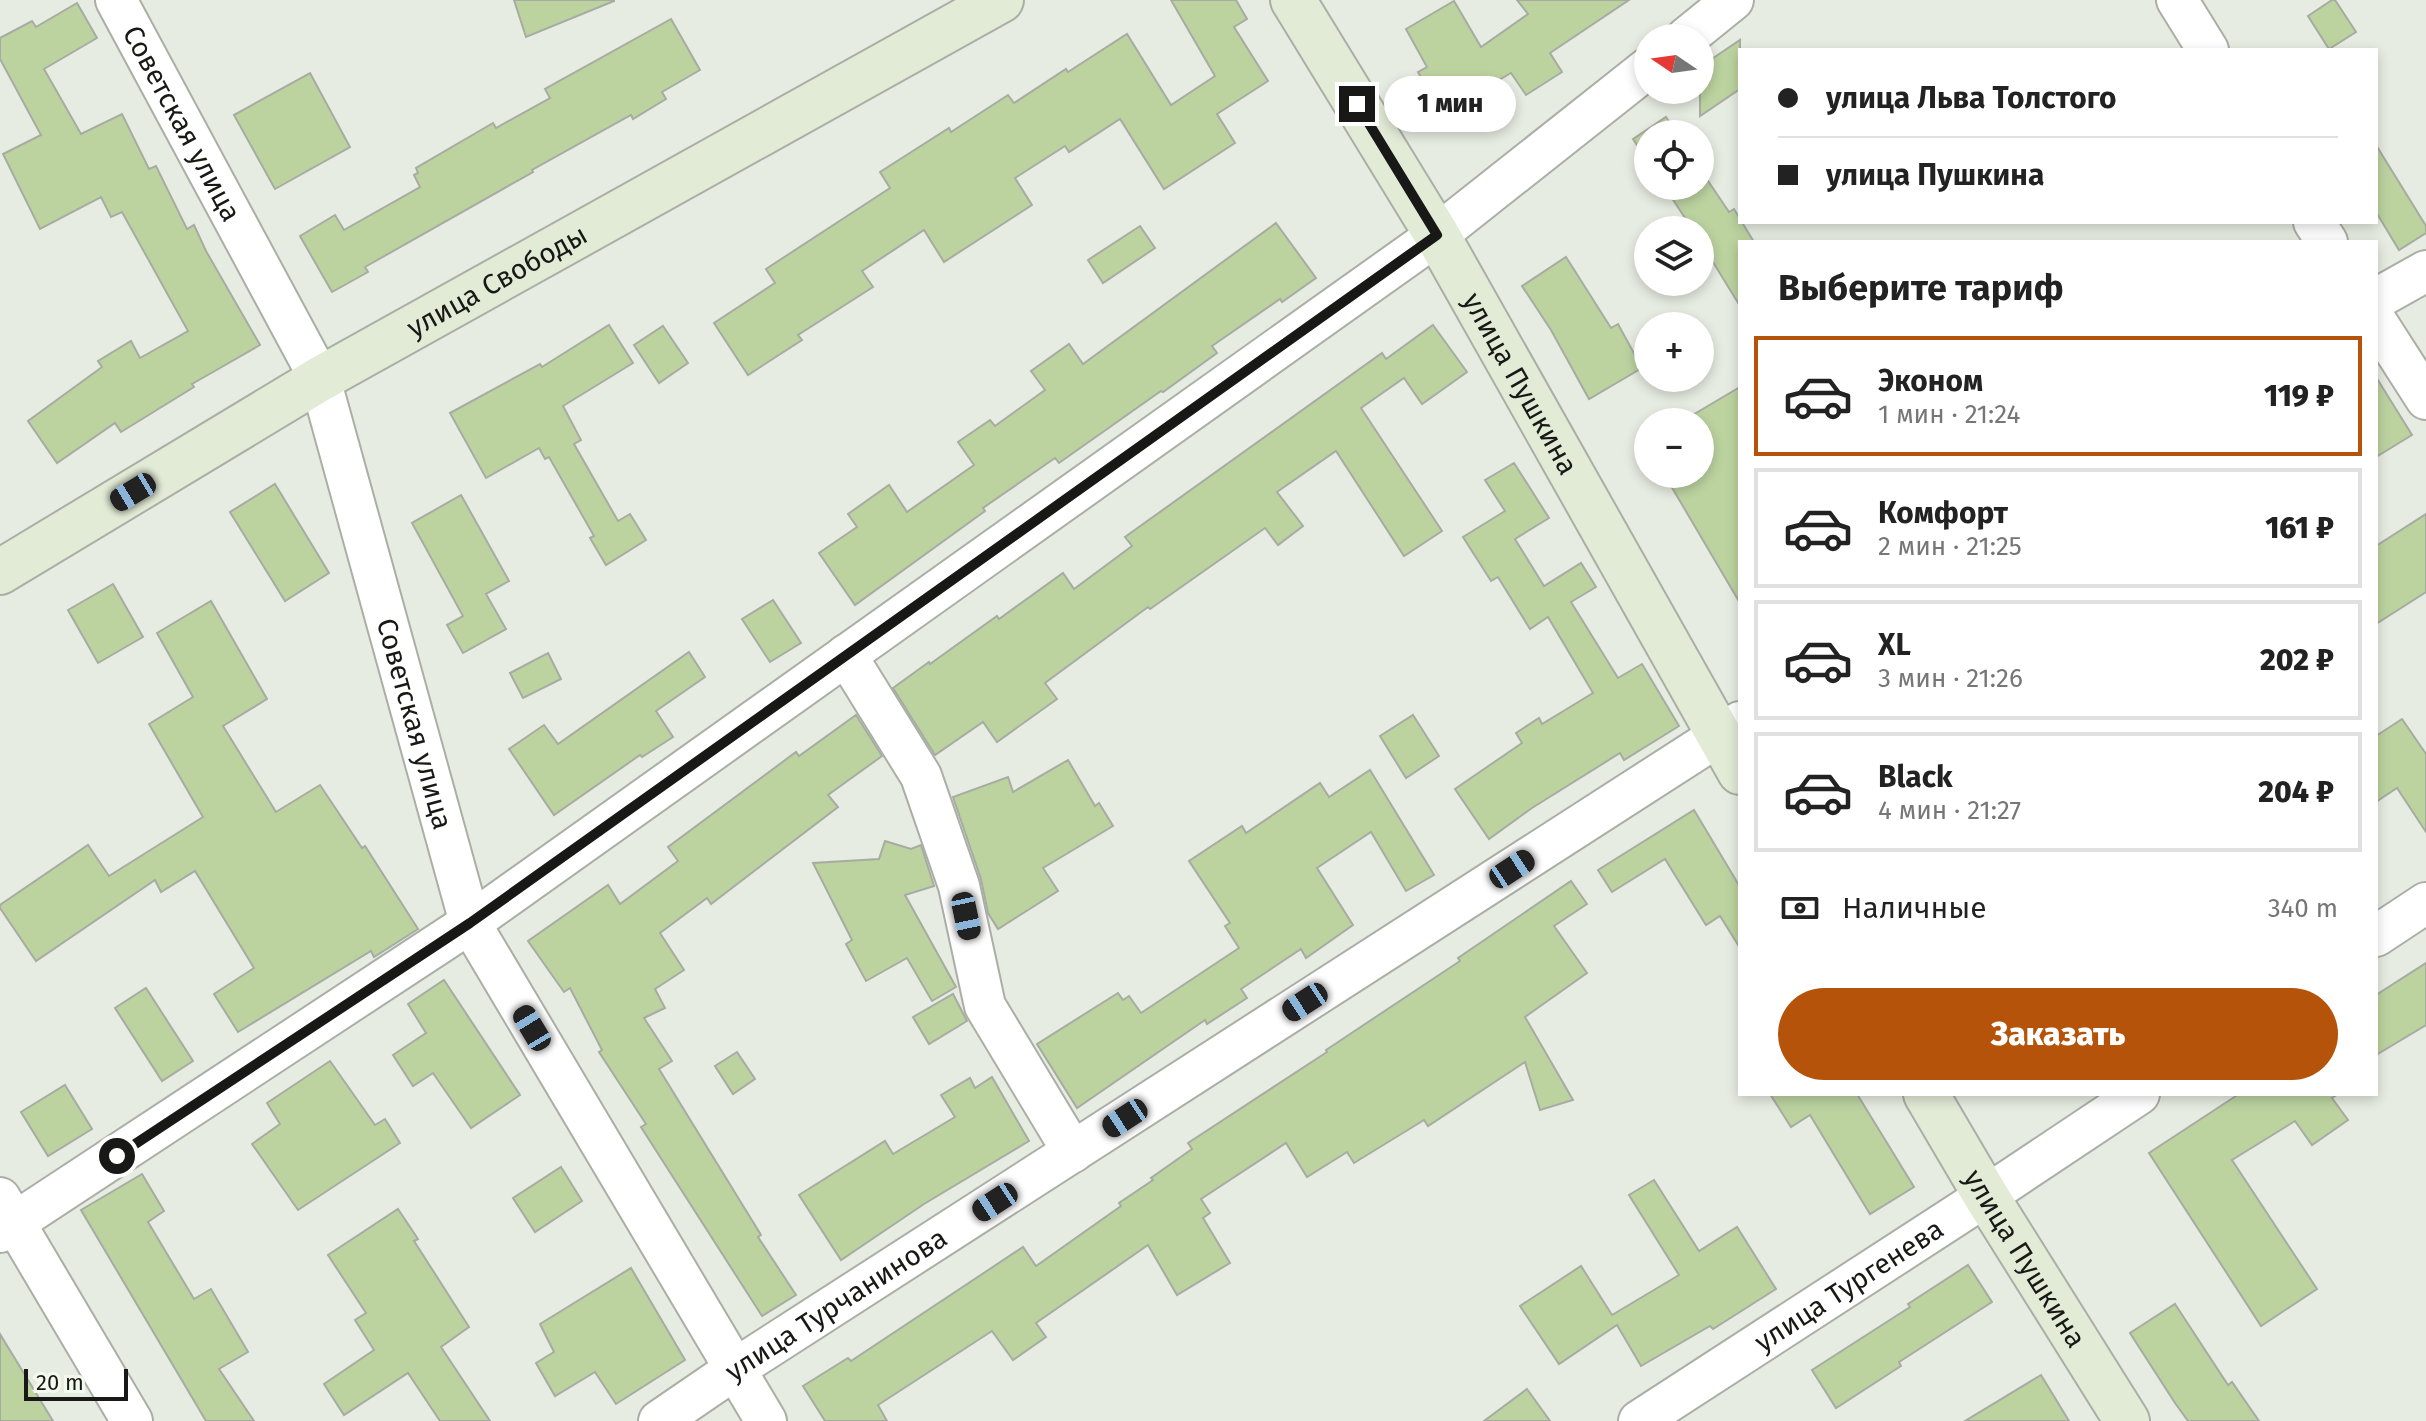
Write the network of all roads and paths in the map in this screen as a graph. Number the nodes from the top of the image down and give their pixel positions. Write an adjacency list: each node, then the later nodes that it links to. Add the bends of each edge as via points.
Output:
1 (116, 0): 13 (street, Советская улица)
2 (1001, 0): 13 (main road, улица Свободы)
3 (1293, 0): 9 (main road, улица Пушкина)
4 (1733, 0): 6 (street)
5 (2177, 0): 7 (street)
6 (1703, 24)
7 (2207, 48)
8 (1634, 79): 9 (street)
9 (1437, 235): 16 (street); 17 (main road, улица Пушкина)
10 (2426, 271): 11 (street)
11 (2378, 298)
12 (2378, 324): 14 (street)
13 (320, 379): 15 (main road, улица Свободы); 19 (street, Советская улица)
14 (2426, 399)
15 (0, 572)
16 (846, 655): 19 (street); 23 (street, via 921,776 959,886 985,1006)
17 (1733, 743): 23 (street, улица Турчанинова)
18 (2426, 903): 20 (street)
19 (470, 923): 25 (street); 26 (street, Советская улица)
20 (2378, 935)
21 (1927, 1096): 24 (main road, улица Пушкина)
22 (2136, 1096): 24 (street, улица Тургенева)
23 (1073, 1152): 26 (street, улица Турчанинова)
24 (1986, 1196): 30 (street, улица Тургенева); 31 (main road, улица Пушкина)
25 (5, 1218): 27 (street)
26 (735, 1369): 28 (street, улица Турчанинова); 29 (street, Советская улица)
27 (132, 1421)
28 (659, 1421)
29 (766, 1421)
30 (1639, 1421)
31 (2127, 1421)

